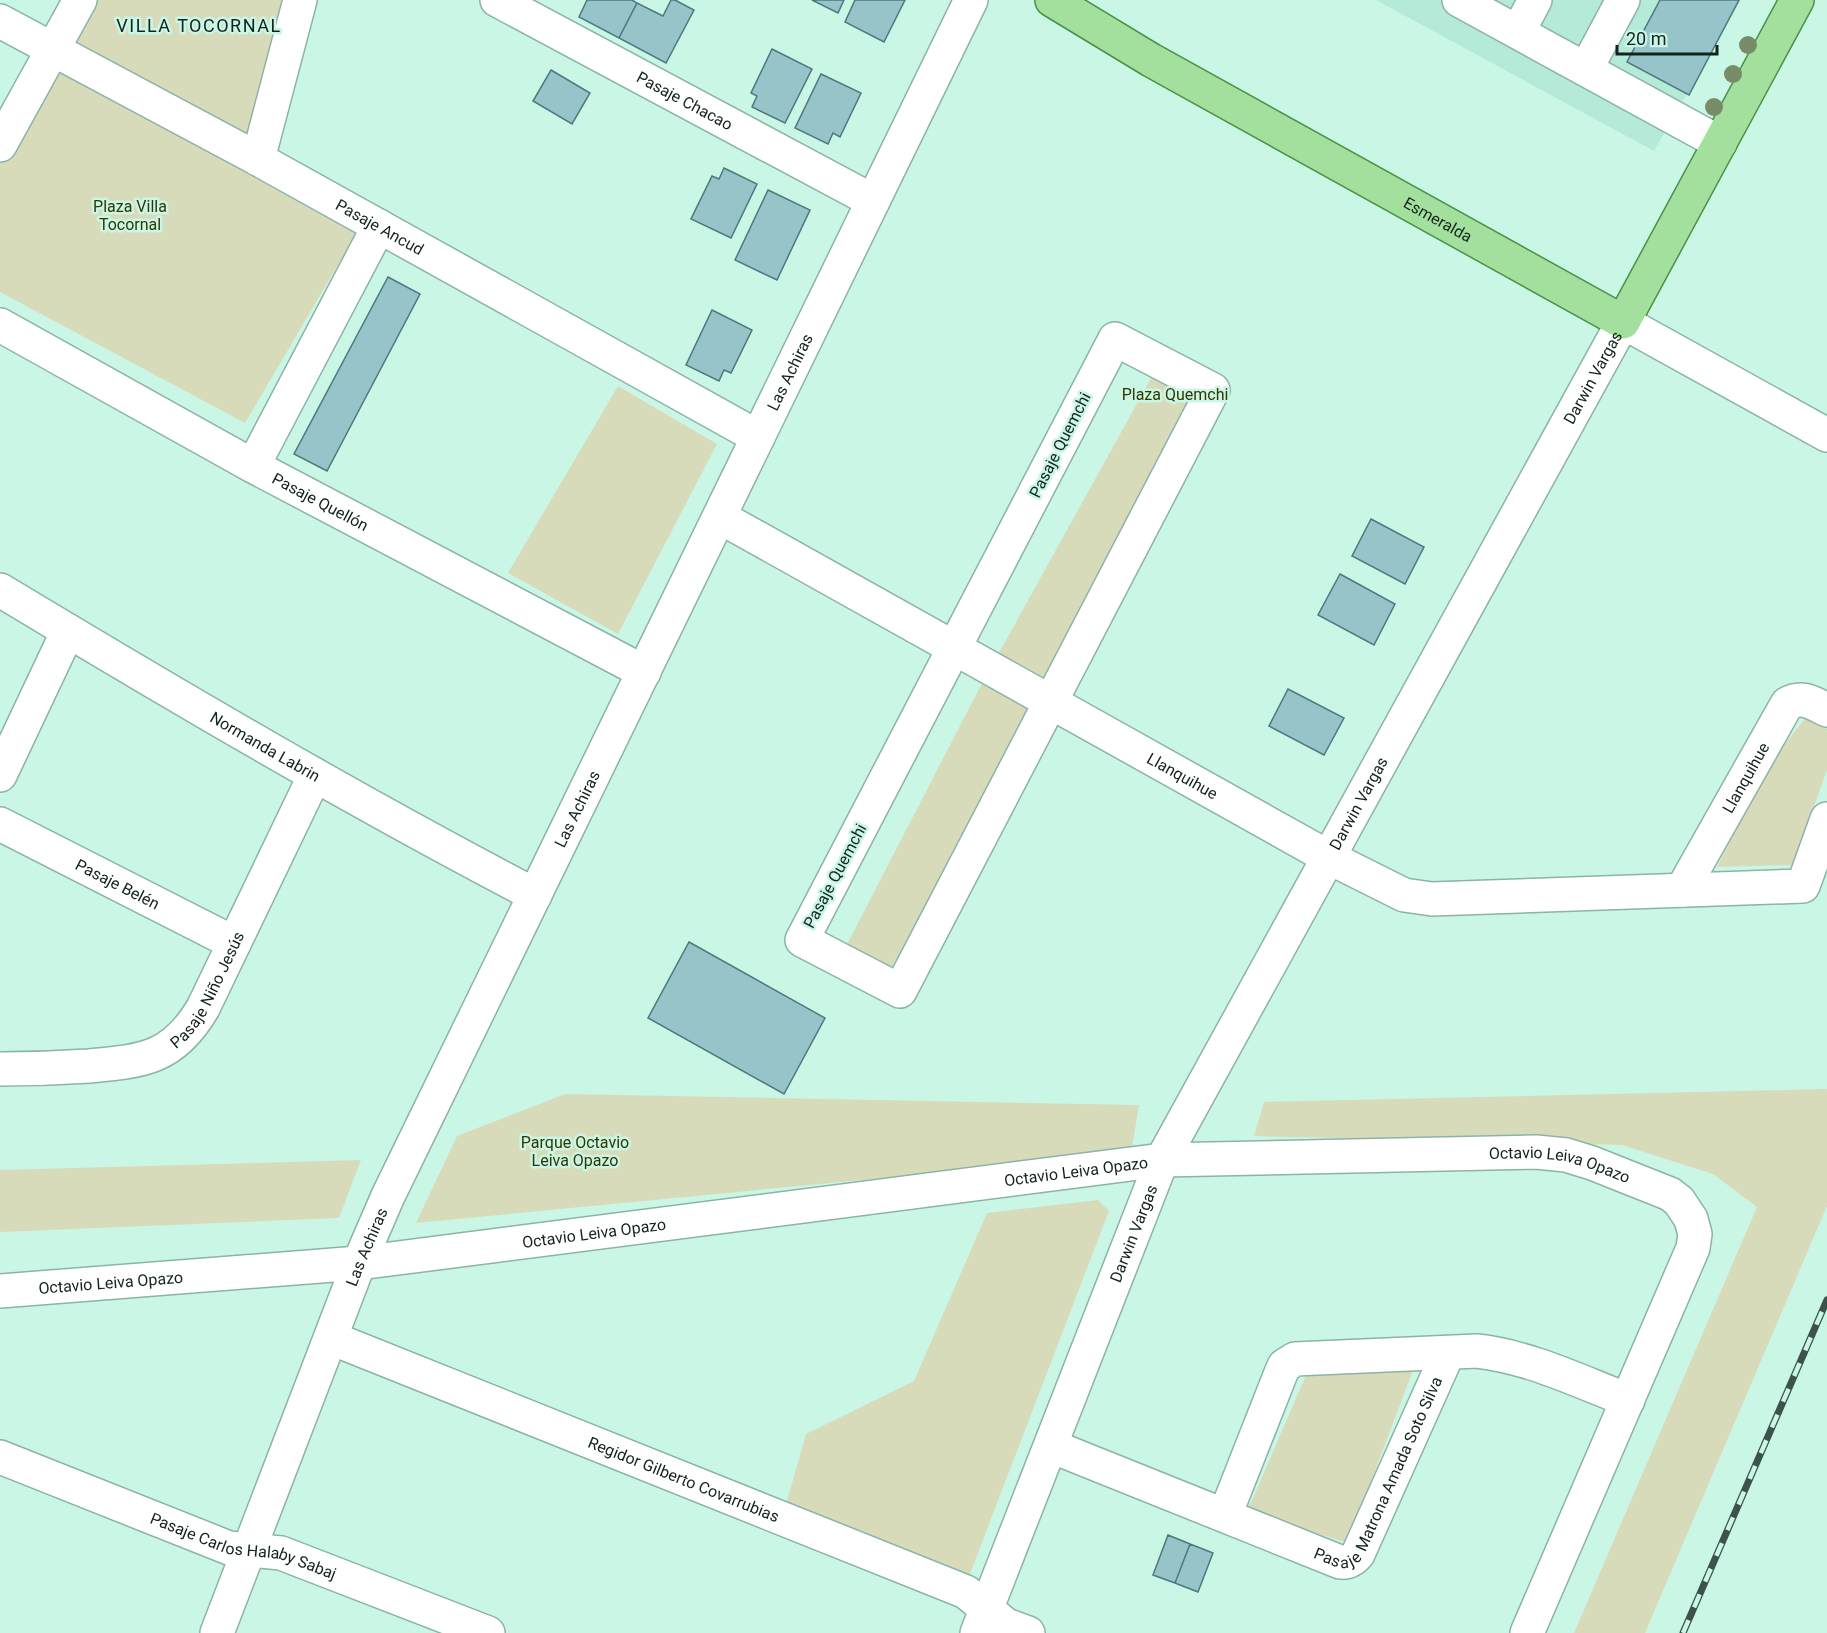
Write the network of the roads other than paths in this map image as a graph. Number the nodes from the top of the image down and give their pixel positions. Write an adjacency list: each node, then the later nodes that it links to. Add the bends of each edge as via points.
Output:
1 (80, 0): 12 (street)
2 (300, 0): 16 (street)
3 (497, 0): 17 (street, Pasaje Chacao)
4 (971, 0): 17 (street, Las Achiras)
5 (1052, 0): 19 (main road, Esmeralda, via 1151,60)
6 (1459, 0): 11 (street)
7 (1535, 0): 11 (street)
8 (1623, 0): 13 (street)
9 (1797, 0): 14 (main road, Darwin Vargas)
10 (0, 21): 12 (street, Pasaje Ancud)
11 (1518, 32): 13 (street)
12 (52, 50): 15 (street); 16 (street, Pasaje Ancud)
13 (1586, 69): 14 (street)
14 (1720, 143): 19 (main road, Darwin Vargas)
15 (0, 145)
16 (258, 159): 18 (street, Pasaje Ancud)
17 (873, 201): 22 (street, Las Achiras)
18 (379, 226): 22 (street, Pasaje Ancud); 23 (street)
19 (1623, 322): 21 (street, Esmeralda); 35 (street, Darwin Vargas)
20 (0, 325): 23 (street, Pasaje Quellón)
21 (1827, 435)
22 (758, 437): 24 (street, Las Achiras)
23 (254, 466): 28 (street, Pasaje Quellón)
24 (720, 517): 27 (street, Llanquihue); 28 (street, Las Achiras)
25 (0, 590): 26 (street, Normanda Labrin)
26 (68, 631): 31 (street); 32 (street, Normanda Labrin)
27 (954, 648): 29 (street, Llanquihue); 29 (street, Pasaje Quemchi, via 802,940 900,991); 29 (street, Pasaje Quemchi, via 1115,339 1213,390)
28 (644, 672): 37 (street, Las Achiras)
29 (1051, 702): 35 (street, Llanquihue)
30 (1827, 710): 36 (street, Llanquihue, via 1808,700 1787,704)
31 (0, 775)
32 (315, 775): 37 (street, Normanda Labrin); 38 (street, Pasaje Niño Jesús)
33 (1827, 819): 36 (street, Llanquihue, via 1803,886)
34 (0, 824): 38 (street, Pasaje Belén)
35 (1328, 857): 36 (street, Llanquihue, via 1404,895 1432,898); 40 (street, Darwin Vargas)
36 (1682, 890)
37 (535, 895): 41 (street, Las Achiras, via 388,1196)
38 (234, 943): 39 (street, Pasaje Niño Jesús, via 193,1024 181,1038 150,1058 56,1068)
39 (0, 1069)
40 (1162, 1160): 41 (street, Octavio Leiva Opazo); 45 (street, Octavio Leiva Opazo, via 1536,1152 1592,1163 1670,1194 1691,1219 1693,1248); 46 (street, Darwin Vargas)
41 (360, 1263): 42 (street, Octavio Leiva Opazo); 43 (street, Las Achiras)
42 (0, 1292)
43 (331, 1338): 49 (street, Las Achiras); 50 (street, Regidor Gilberto Covarrubias, via 966,1592)
44 (1448, 1353): 45 (street, Pasaje Matrona Amada Soto Silva, via 1477,1351 1517,1357); 48 (street, Pasaje Matrona Amada Soto Silva, via 1289,1361); 48 (street, Pasaje Matrona Amada Soto Silva, via 1358,1554 1350,1561 1340,1562)
45 (1628, 1400): 54 (street, Octavio Leiva Opazo)
46 (1051, 1446): 48 (street, Pasaje Matrona Amada Soto Silva); 50 (street, Darwin Vargas)
47 (0, 1457): 49 (street, Pasaje Carlos Halaby Sabaj, via 229,1548)
48 (1225, 1515)
49 (249, 1549): 51 (street, Las Achiras); 52 (street, Pasaje Carlos Halaby Sabaj, via 281,1553)
50 (982, 1621): 53 (street, Regidor Gilberto Covarrubias)
51 (217, 1633)
52 (488, 1633)
53 (1028, 1633)
54 (1527, 1633)

